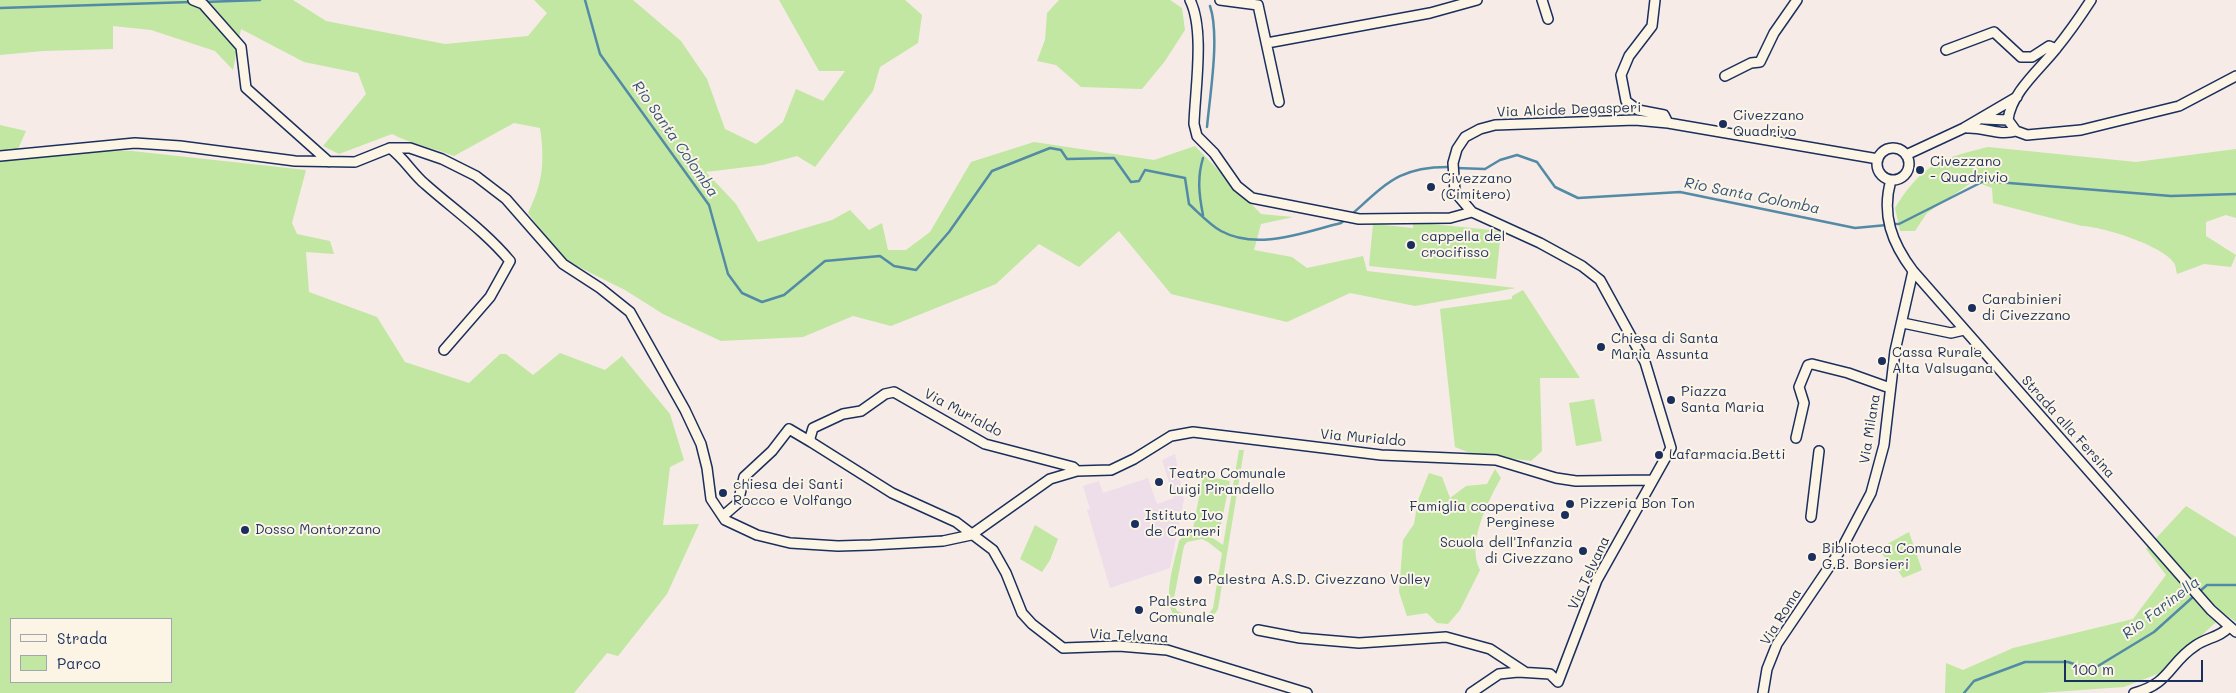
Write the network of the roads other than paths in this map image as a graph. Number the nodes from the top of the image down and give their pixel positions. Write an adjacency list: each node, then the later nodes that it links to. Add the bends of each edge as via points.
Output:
1 (193, 0): 27 (street, via 203,4 241,47 246,88)
2 (1190, 0): 29 (street, via 1196,11 1198,28 1194,124 1198,136 1237,186 1252,198 1359,219 1450,218)
3 (1220, 0): 10 (street, via 1258,5)
4 (1477, 0): 10 (street, via 1430,13)
5 (1542, 0): 9 (street)
6 (1655, 0): 19 (street, Via Alcide Degasperi, via 1652,26 1629,56 1621,75 1626,101 1638,110 1664,115)
7 (1797, 0): 13 (street, via 1774,33 1760,62)
8 (2091, 0): 11 (street)
9 (1548, 19)
10 (1267, 43): 16 (street)
11 (2056, 49): 12 (street, via 2049,46 2032,57 2021,57 1994,32); 15 (street)
12 (1946, 50)
13 (1725, 76)
14 (2236, 76): 22 (street, via 2179,106 2081,130 2038,135)
15 (2017, 97): 17 (street); 18 (street)
16 (1279, 102)
17 (1981, 119): 18 (street); 20 (street)
18 (2008, 120): 21 (street); 22 (street)
19 (1668, 123): 26 (street, Via Alcide Degasperi); 29 (street, Via Alcide Degasperi, via 1635,120 1495,125 1480,129 1465,137 1456,149 1453,163 1455,192)
20 (1964, 128): 21 (street); 24 (street)
21 (1988, 130): 22 (street, via 2006,134)
22 (2016, 131)
23 (390, 148): 27 (street, via 355,162); 33 (street, via 418,178 464,215 510,260 490,297); 41 (street, via 410,148 476,176 506,199 563,264 630,312 701,444 711,499)
24 (1906, 155): 26 (street, via 1890,148); 28 (street, via 1908,169 1904,175)
25 (0, 156): 27 (street, via 135,142)
26 (1878, 159): 28 (street, via 1879,172)
27 (329, 162)
28 (1891, 180): 30 (street, Strada alla Fersina, via 1886,207 1890,232 1900,255)
29 (1472, 212): 37 (street, Via Alcide Degasperi, via 1540,243 1600,280 1645,362)
30 (1913, 271): 31 (street, Via Milana); 32 (street, Strada alla Fersina)
31 (1903, 323): 32 (street, via 1951,333); 34 (street, Via Milana)
32 (1964, 330): 46 (street, Strada alla Fersina)
33 (444, 350)
34 (1890, 388): 35 (street, via 1848,373 1808,365 1799,386 1804,403); 44 (street, Via Milana, via 1884,445 1871,493)
35 (1796, 438)
36 (811, 442): 39 (street, Via Murialdo, via 813,428 843,414 860,411 885,394 894,392 986,444 1073,467); 41 (street, Via Telvana, via 788,429 772,451 744,477 738,504); 43 (street, Via Telvana, via 892,493 956,522)
37 (1671, 448): 40 (street, Via Telvana)
38 (1819, 451): 42 (street)
39 (1077, 471): 40 (street, Via Murialdo, via 1111,470 1171,436 1193,432 1381,455 1496,460 1576,481); 43 (street, Via Murialdo, via 1050,479)
40 (1654, 480): 47 (street, Via Telvana, via 1597,580 1558,682 1550,674)
41 (723, 516): 43 (street, via 725,520 757,535 790,543 871,545 943,541)
42 (1811, 517)
43 (971, 535): 48 (street, Via Telvana, via 993,550 1022,614 1063,648 1119,646 1167,650)
44 (1834, 560): 50 (street, Via Roma, via 1777,644 1767,669)
45 (1258, 630): 47 (street, Via Telvana, via 1300,638 1359,643 1446,637 1490,649)
46 (2232, 630): 51 (street, via 2194,646 2158,684)
47 (1525, 672): 49 (street, Via Telvana, via 1499,674)
48 (1307, 693)
49 (1471, 693)
50 (1763, 693)
51 (2134, 693)

